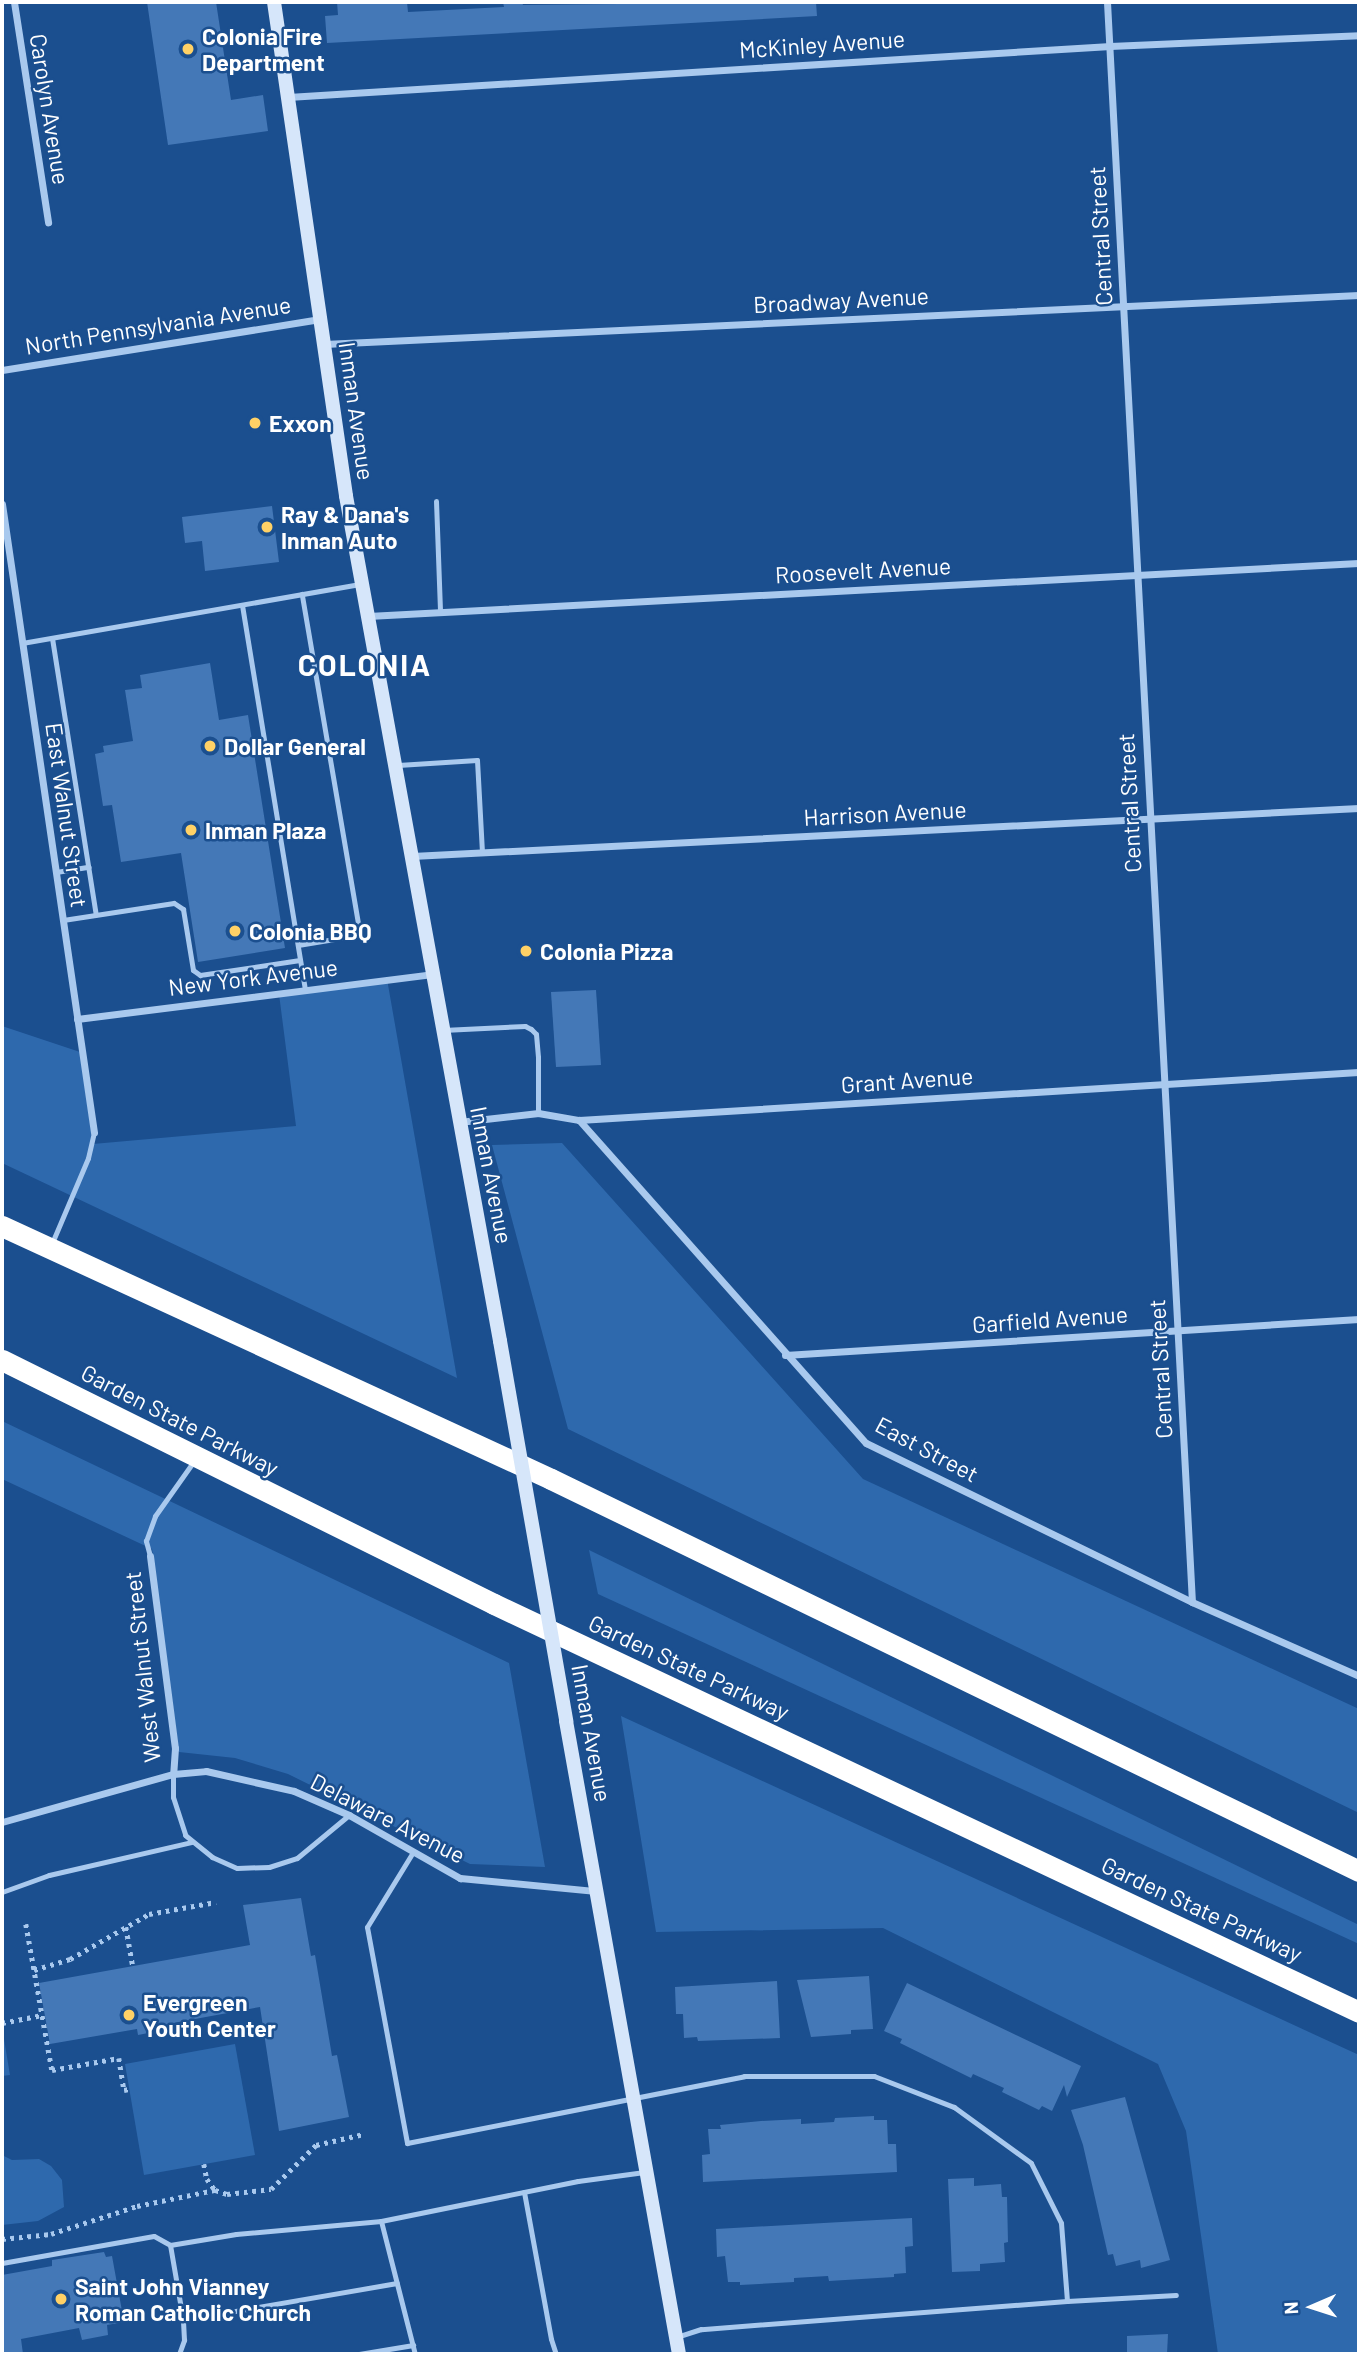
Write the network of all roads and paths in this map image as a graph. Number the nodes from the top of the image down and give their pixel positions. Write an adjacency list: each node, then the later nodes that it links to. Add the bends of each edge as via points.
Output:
1 (14, 2): 7 (street, Carolyn Avenue)
2 (274, 2): 6 (main road, Inman Avenue)
3 (1107, 2): 5 (street, Central Street)
4 (1359, 35): 5 (street, McKinley Avenue)
5 (1110, 46): 6 (street, McKinley Avenue); 9 (street, Central Street)
6 (288, 97): 10 (main road, Inman Avenue)
7 (48, 222)
8 (1359, 295): 9 (street, Broadway Avenue)
9 (1123, 306): 11 (street, Broadway Avenue); 16 (street, Central Street)
10 (320, 319): 11 (main road, Inman Avenue); 12 (street, North Pennsylvania Avenue)
11 (324, 344): 17 (main road, Inman Avenue)
12 (2, 370)
13 (436, 501): 20 (lane)
14 (2, 505): 23 (street, East Walnut Street)
15 (1359, 563): 16 (street, Roosevelt Avenue)
16 (1136, 575): 20 (street, Roosevelt Avenue); 26 (street, Central Street)
17 (362, 584): 18 (lane); 21 (main road, Inman Avenue)
18 (302, 594): 19 (lane); 33 (lane, via 359,929 352,936)
19 (242, 605): 22 (lane); 33 (lane)
20 (440, 612): 21 (street, Roosevelt Avenue)
21 (368, 616): 24 (main road, Inman Avenue)
22 (52, 638): 23 (lane); 29 (lane)
23 (22, 643): 30 (street, East Walnut Street)
24 (395, 765): 27 (lane, via 477,760); 28 (main road, Inman Avenue)
25 (1359, 808): 26 (street, Harrison Avenue)
26 (1149, 819): 27 (street, Harrison Avenue); 40 (street, Central Street)
27 (482, 853): 28 (street, Harrison Avenue)
28 (412, 856): 35 (main road, Inman Avenue)
29 (89, 867): 30 (lane); 31 (lane)
30 (56, 872): 32 (street, East Walnut Street)
31 (96, 915): 32 (lane); 34 (lane, via 174,903 183,909 193,970 200,975)
32 (63, 920): 37 (street, East Walnut Street)
33 (298, 946): 34 (lane)
34 (300, 960): 36 (lane)
35 (434, 974): 36 (street, New York Avenue); 38 (main road, Inman Avenue)
36 (305, 990): 37 (street, New York Avenue)
37 (77, 1019): 44 (street, East Walnut Street)
38 (443, 1030): 41 (lane, via 531,1028 538,1057); 43 (main road, Inman Avenue)
39 (1359, 1072): 40 (street, Grant Avenue)
40 (1163, 1083): 42 (street, Grant Avenue); 48 (street, Central Street)
41 (538, 1112): 42 (street, Grant Avenue); 43 (street, Grant Avenue)
42 (579, 1120): 49 (street, East Street)
43 (458, 1122): 61 (main road, Inman Avenue, bridge)
44 (94, 1132): 46 (lane, via 88,1158)
45 (2, 1226): 46 (highway)
46 (50, 1248): 60 (highway, via 526,1467)
47 (1359, 1319): 48 (street, Garfield Avenue)
48 (1177, 1330): 49 (street, Garfield Avenue); 53 (street, Central Street)
49 (785, 1355): 53 (street, East Street, via 866,1443)
50 (2, 1360): 51 (highway, Garden State Parkway)
51 (196, 1459): 52 (lane, via 155,1516 146,1541); 68 (highway, Garden State Parkway)
52 (150, 1556): 55 (street, West Walnut Street, via 175,1748)
53 (1192, 1602): 54 (street, East Street)
54 (1359, 1676)
55 (173, 1774): 56 (street, Delaware Avenue, via 206,1771 251,1780 294,1791); 57 (street, Delaware Avenue); 58 (lane, via 173,1797)
56 (349, 1815): 58 (lane, via 297,1858 269,1867 237,1868); 59 (street, Delaware Avenue)
57 (2, 1822)
58 (192, 1842): 62 (lane, via 49,1875)
59 (413, 1852): 61 (street, Delaware Avenue, via 460,1878); 72 (lane, via 367,1927 407,2143)
60 (1359, 1871)
61 (597, 1891): 72 (main road, Inman Avenue)
62 (2, 1892)
63 (216, 1902): 65 (path, via 149,1914)
64 (26, 1924): 67 (path)
65 (127, 1927): 66 (path); 67 (path, via 70,1959)
66 (133, 1966)
67 (34, 1970): 69 (path)
68 (1359, 2012)
69 (42, 2015): 70 (path); 71 (path, via 52,2070 119,2058 124,2090)
70 (2, 2023)
71 (129, 2089)
72 (634, 2099): 75 (main road, Inman Avenue); 84 (lane, via 744,2076 874,2076 954,2107 1031,2164 1061,2223)
73 (364, 2134): 76 (path, via 316,2145 271,2189 236,2194)
74 (204, 2164): 76 (path)
75 (647, 2172): 77 (lane); 86 (main road, Inman Avenue)
76 (215, 2190): 79 (path, via 137,2206 51,2234)
77 (524, 2192): 78 (lane); 91 (lane)
78 (381, 2221): 80 (lane); 82 (lane)
79 (2, 2239)
80 (170, 2245): 81 (lane, via 154,2236); 85 (lane)
81 (2, 2263)
82 (397, 2283): 85 (lane); 87 (lane)
83 (1176, 2295): 84 (lane)
84 (1067, 2301): 86 (lane, via 701,2329)
85 (183, 2320): 88 (lane)
86 (676, 2336): 92 (main road, Inman Avenue)
87 (413, 2345): 89 (lane); 90 (lane)
88 (179, 2354)
89 (359, 2354)
90 (415, 2354)
91 (556, 2354)
92 (679, 2354)

